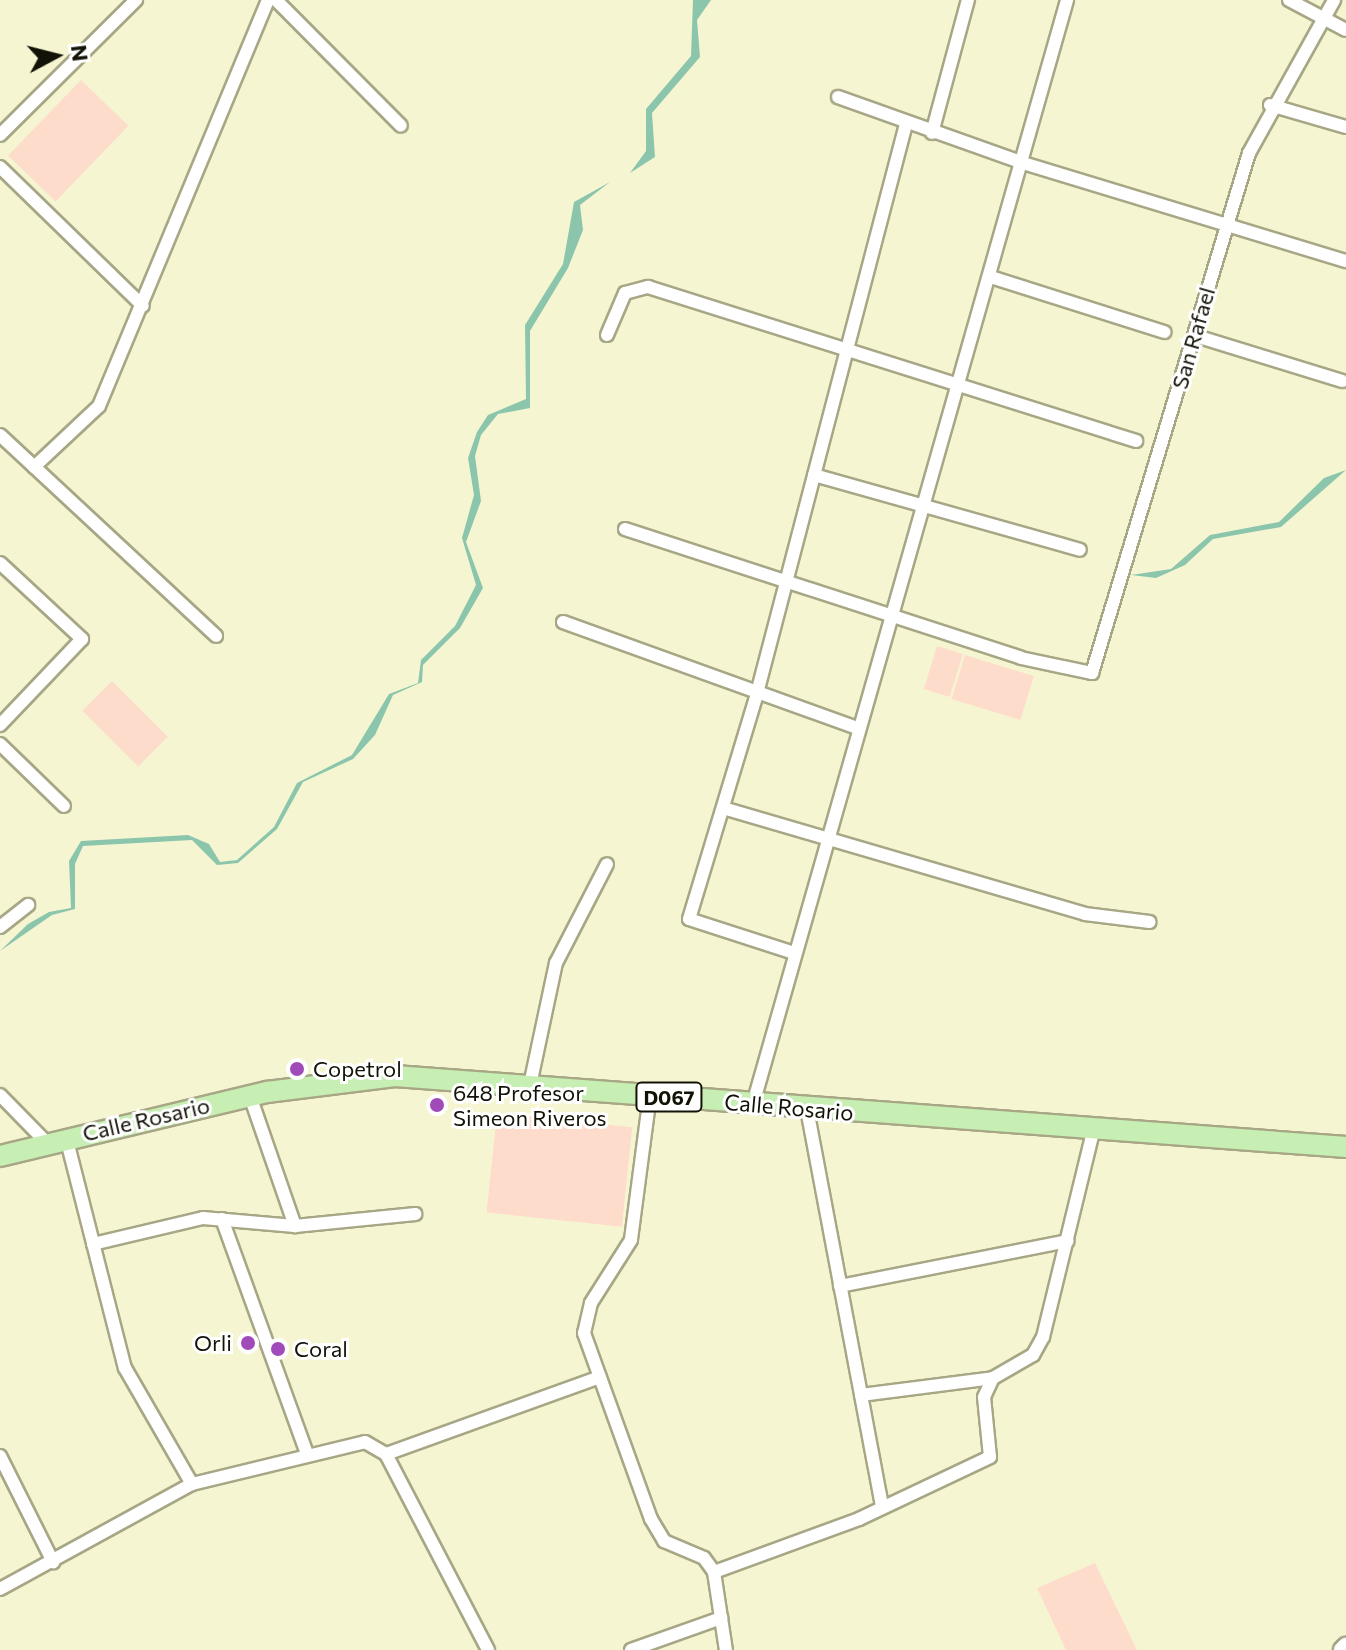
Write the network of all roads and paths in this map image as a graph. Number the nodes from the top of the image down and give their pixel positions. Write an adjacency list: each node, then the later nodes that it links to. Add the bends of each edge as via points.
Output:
1 (136, 0): 16 (street)
2 (268, 0): 22 (street)
3 (276, 0): 13 (street)
4 (968, 0): 15 (street)
5 (1067, 0): 17 (street)
6 (1289, 0): 8 (street)
7 (1334, 0): 8 (street, San Rafael)
8 (1324, 17): 9 (street); 11 (street, San Rafael)
9 (1346, 30)
10 (838, 97): 12 (street)
11 (1270, 105): 14 (street); 19 (street, San Rafael)
12 (906, 124): 15 (street); 26 (street)
13 (401, 126)
14 (1346, 127)
15 (932, 133): 17 (street)
16 (0, 135)
17 (1023, 163): 19 (street); 21 (street)
18 (0, 167): 22 (street)
19 (1225, 225): 20 (street); 25 (street, San Rafael)
20 (1346, 261)
21 (991, 277): 23 (street); 28 (street)
22 (143, 306): 31 (street, via 99,406)
23 (1164, 332)
24 (607, 335): 26 (street, via 625,293 648,287)
25 (1196, 336): 27 (street); 38 (street, San Rafael, via 1092,673)
26 (848, 350): 28 (street); 32 (street)
27 (1342, 381)
28 (959, 386): 30 (street); 33 (street)
29 (0, 435): 31 (street)
30 (1136, 441)
31 (34, 467): 40 (street)
32 (814, 475): 33 (street); 37 (street)
33 (922, 506): 35 (street); 38 (street)
34 (625, 529): 37 (street)
35 (1080, 550)
36 (0, 563): 42 (street, via 82,639)
37 (784, 582): 38 (street); 41 (street)
38 (892, 616): 43 (street)
39 (563, 622): 41 (street)
40 (216, 636)
41 (756, 697): 43 (street); 46 (street)
42 (0, 725)
43 (858, 728): 47 (street)
44 (0, 744): 45 (street)
45 (64, 806)
46 (723, 808): 47 (street); 52 (street, via 690,922)
47 (828, 840): 50 (street, via 1085,914); 52 (street)
48 (607, 864): 53 (street, via 556,963)
49 (28, 905): 51 (street)
50 (1150, 922)
51 (0, 927)
52 (791, 952): 57 (street)
53 (530, 1085): 55 (main road, Calle Rosario / D067); 56 (main road, Calle Rosario / D067, via 382,1076)
54 (0, 1095): 61 (street)
55 (650, 1095): 57 (main road, Calle Rosario / D067); 70 (street, via 631,1240 585,1321)
56 (250, 1096): 60 (main road, Calle Rosario / D067); 66 (street)
57 (753, 1104): 58 (main road, Calle Rosario / D067)
58 (807, 1109): 59 (main road, Calle Rosario / D067); 69 (street)
59 (1093, 1132): 62 (main road, Calle Rosario / D067); 67 (street)
60 (66, 1137): 61 (main road, Calle Rosario / D067); 68 (street)
61 (45, 1141): 63 (main road, Calle Rosario / D067)
62 (1346, 1147)
63 (0, 1156)
64 (415, 1214): 66 (street)
65 (222, 1219): 66 (street); 68 (street); 73 (street)
66 (295, 1226)
67 (1068, 1241): 69 (street); 71 (street, via 1039,1346 1023,1365)
68 (93, 1244): 76 (street, via 125,1368)
69 (840, 1286): 72 (street)
70 (600, 1377): 74 (street); 79 (street, via 657,1530)
71 (993, 1378): 72 (street); 77 (street, via 984,1397 990,1457)
72 (861, 1395): 77 (street)
73 (307, 1454): 74 (street, via 365,1442); 76 (street)
74 (386, 1454): 82 (street)
75 (0, 1456): 78 (street)
76 (192, 1484): 78 (street)
77 (882, 1505): 79 (street)
78 (53, 1562): 80 (street)
79 (714, 1572): 81 (street)
80 (0, 1589)
81 (721, 1618): 83 (street); 84 (street)
82 (488, 1650)
83 (631, 1650)
84 (726, 1650)

